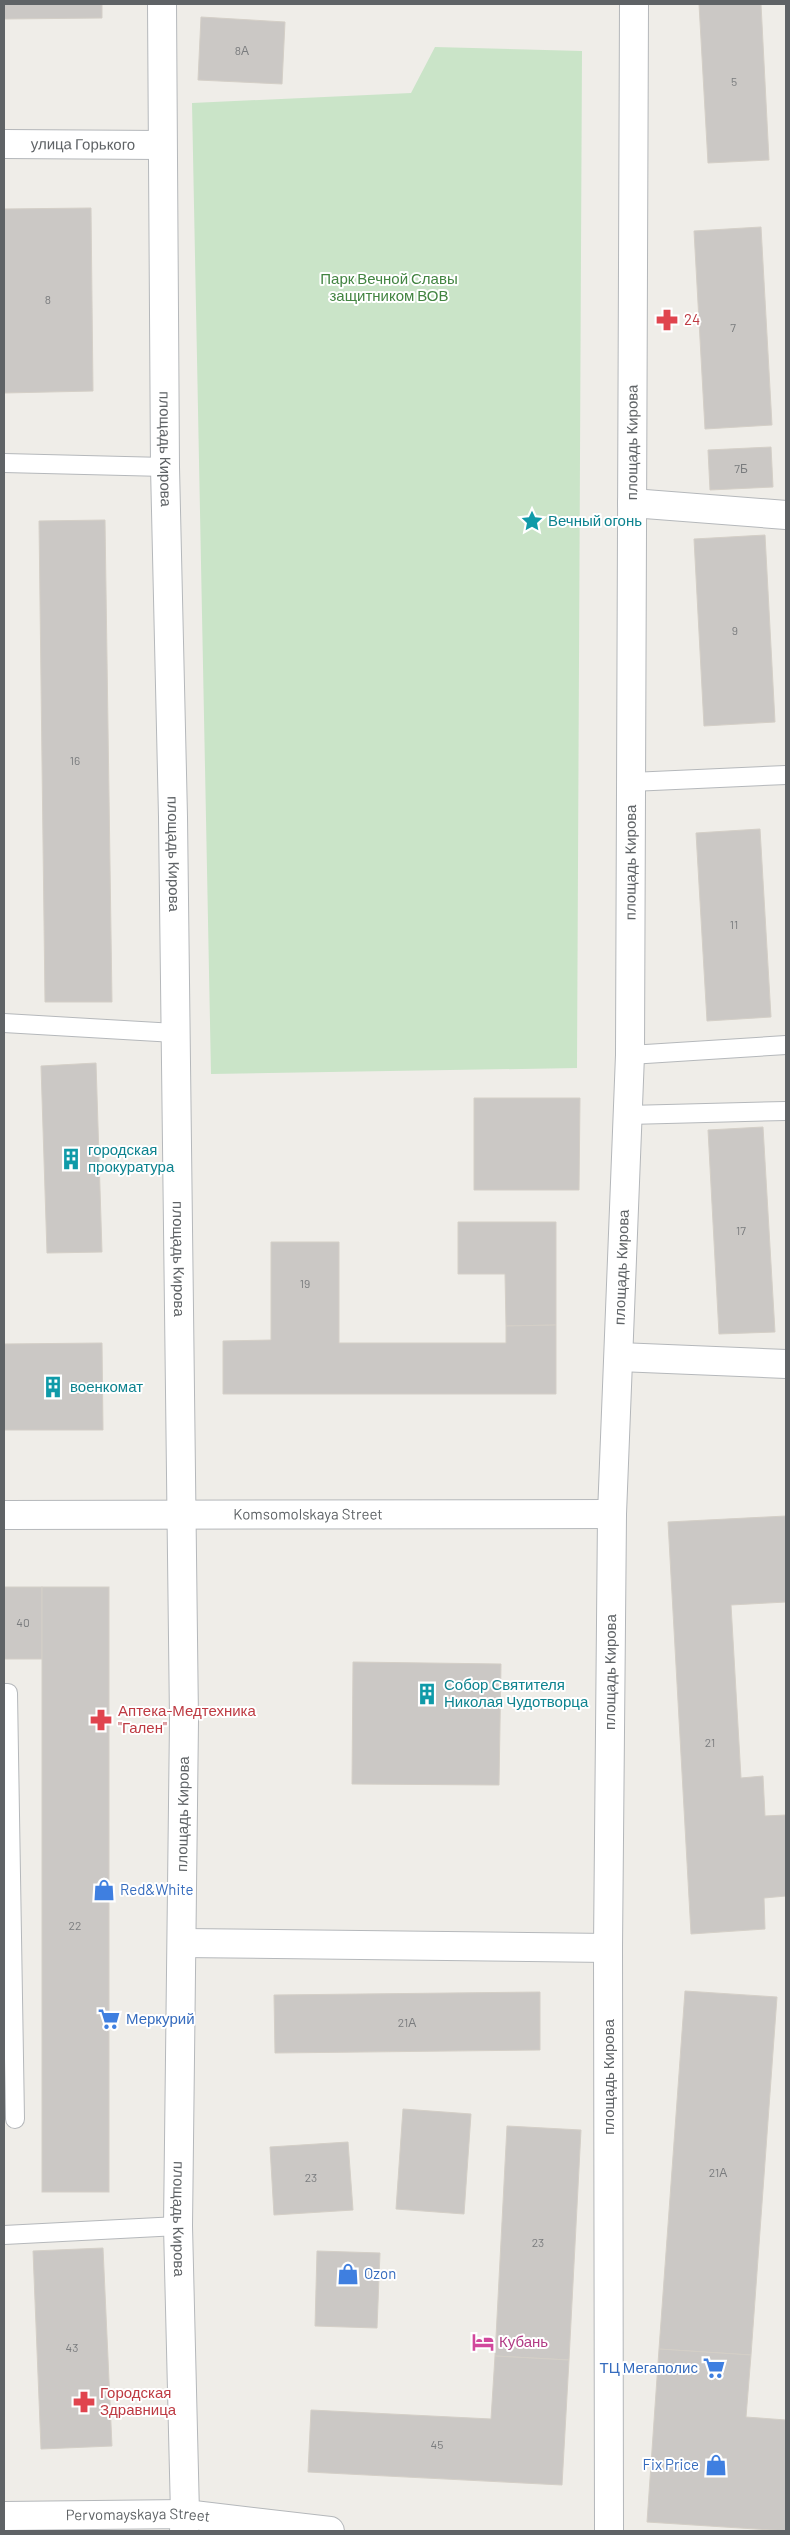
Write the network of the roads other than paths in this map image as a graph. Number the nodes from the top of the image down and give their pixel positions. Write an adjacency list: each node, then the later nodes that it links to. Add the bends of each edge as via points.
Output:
1 (162, 4): 4 (street, площадь Кирова)
2 (634, 4): 7 (street, площадь Кирова)
3 (4, 144): 4 (street, улица Горького)
4 (162, 145): 6 (street, площадь Кирова)
5 (4, 464): 6 (lane)
6 (165, 467): 12 (street, площадь Кирова)
7 (632, 503): 8 (street); 10 (street, площадь Кирова)
8 (786, 516)
9 (786, 775): 10 (lane)
10 (631, 782): 14 (street, площадь Кирова)
11 (4, 1023): 12 (lane)
12 (175, 1034): 21 (street, площадь Кирова)
13 (786, 1045): 14 (lane)
14 (630, 1055): 16 (street, площадь Кирова)
15 (786, 1111): 16 (lane)
16 (628, 1114): 17 (street, площадь Кирова)
17 (619, 1357): 18 (street); 19 (street, площадь Кирова)
18 (786, 1364)
19 (612, 1514): 21 (street, Komsomolskaya Street); 24 (street, площадь Кирова)
20 (4, 1515): 21 (street, Komsomolskaya Street)
21 (180, 1515): 23 (street, площадь Кирова, via 184,1720)
22 (4, 1693): 25 (lane, via 8,1693)
23 (182, 1943): 24 (street); 26 (street, площадь Кирова)
24 (608, 1948): 31 (street, площадь Кирова)
25 (15, 2119)
26 (178, 2226): 27 (lane); 29 (street, площадь Кирова)
27 (4, 2235)
28 (4, 2516): 29 (street, Pervomayskaya Street)
29 (184, 2523): 30 (street, Pervomayskaya Street)
30 (330, 2531)
31 (610, 2531)

